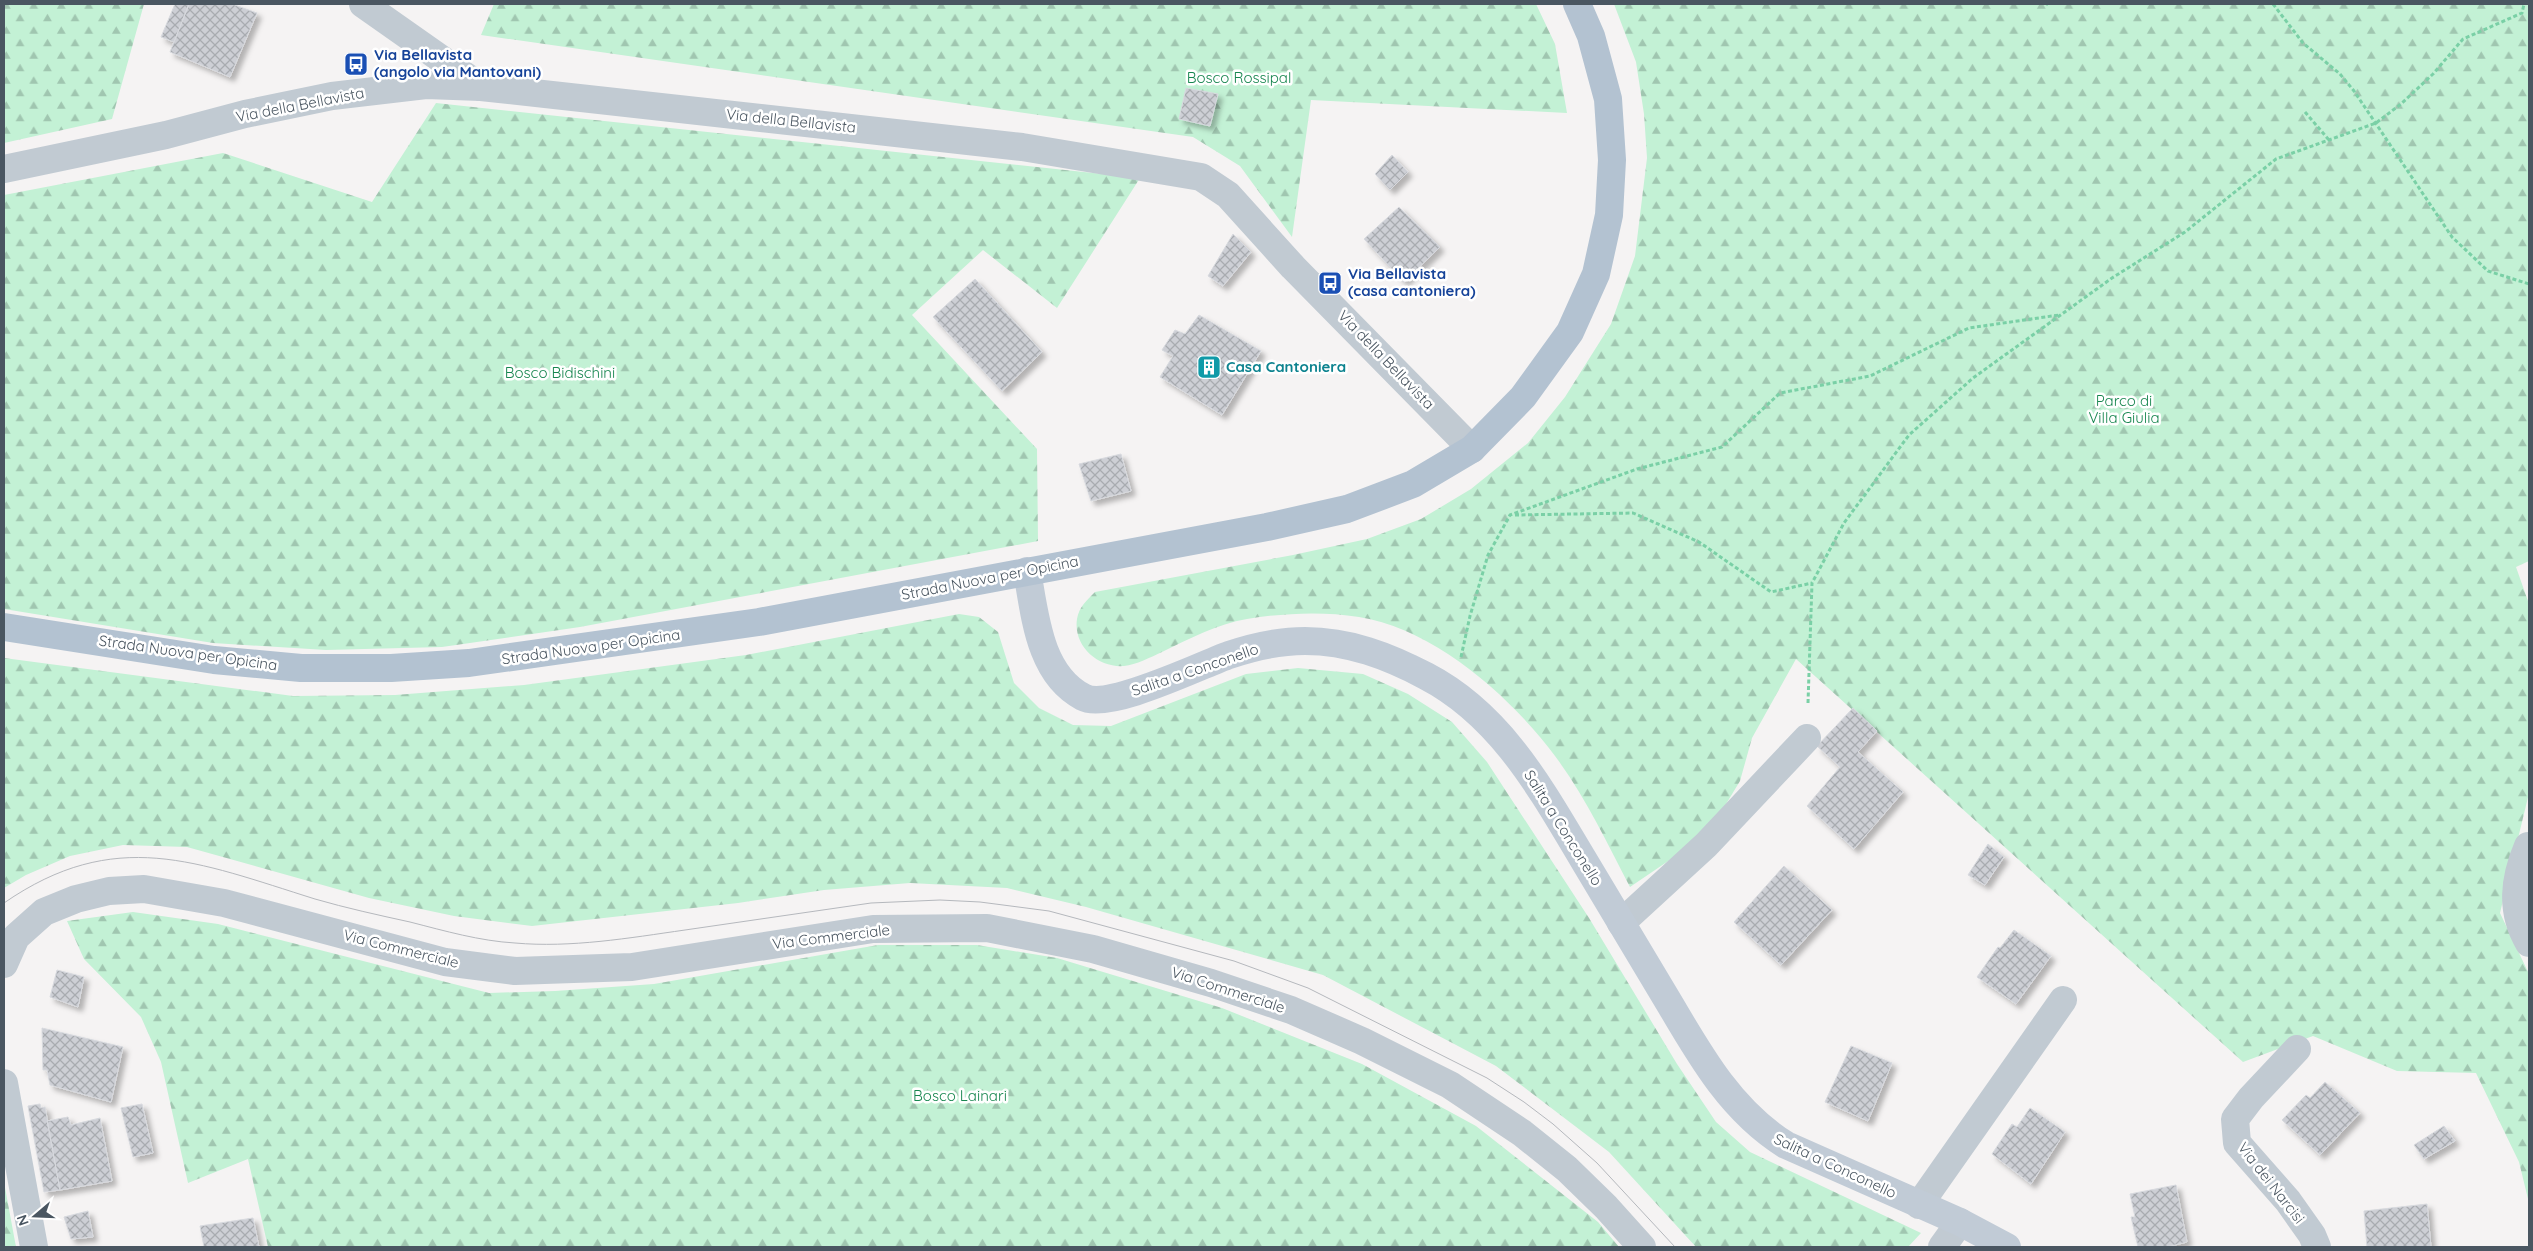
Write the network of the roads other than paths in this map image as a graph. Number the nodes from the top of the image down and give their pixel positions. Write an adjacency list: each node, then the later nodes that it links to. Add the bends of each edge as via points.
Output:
1 (363, 4): 3 (street)
2 (1577, 4): 5 (main road, Strada Nuova per Opicina, via 1591,36 1608,98 1612,160 1609,215 1596,274 1570,332 1523,397)
3 (482, 87): 4 (street, Via della Bellavista, via 426,85 332,96 166,135); 5 (street, Via della Bellavista, via 1022,147 1202,177 1228,195 1293,267)
4 (4, 168)
5 (1472, 449): 6 (main road, Strada Nuova per Opicina, via 1413,484 1347,509 1267,527)
6 (1027, 570): 7 (main road, Strada Nuova per Opicina, via 750,624 567,651 469,663 401,667 301,668 214,660); 10 (main road, Salita a Conconello, via 1046,655 1059,679 1085,699 1108,700 1232,654 1268,644 1304,641 1343,644 1382,655 1428,677 1472,706 1507,741 1540,787)
7 (4, 626)
8 (1807, 738): 10 (street, via 1706,845)
9 (2528, 846): 11 (street, via 2519,867 2515,889 2517,915)
10 (1621, 922): 16 (main road, Salita a Conconello, via 1724,1090 1763,1131 1786,1145)
11 (2529, 943)
12 (4, 964): 19 (street, Via Commerciale, via 16,937 44,912 109,891 144,889 224,903 445,962 514,972 632,967 873,929 987,928 1093,949 1211,984 1291,1010 1362,1041 1450,1085 1522,1133 1606,1207)
13 (2063, 1000): 16 (street)
14 (2297, 1049): 22 (street, Via dei Narcisi, via 2235,1119 2237,1143 2288,1201 2312,1235)
15 (4, 1083): 18 (street)
16 (1919, 1205): 17 (main road, Salita a Conconello)
17 (1960, 1222): 20 (street); 21 (main road, Salita a Conconello)
18 (34, 1247)
19 (1642, 1247)
20 (1942, 1247)
21 (2008, 1247)
22 (2316, 1247)

